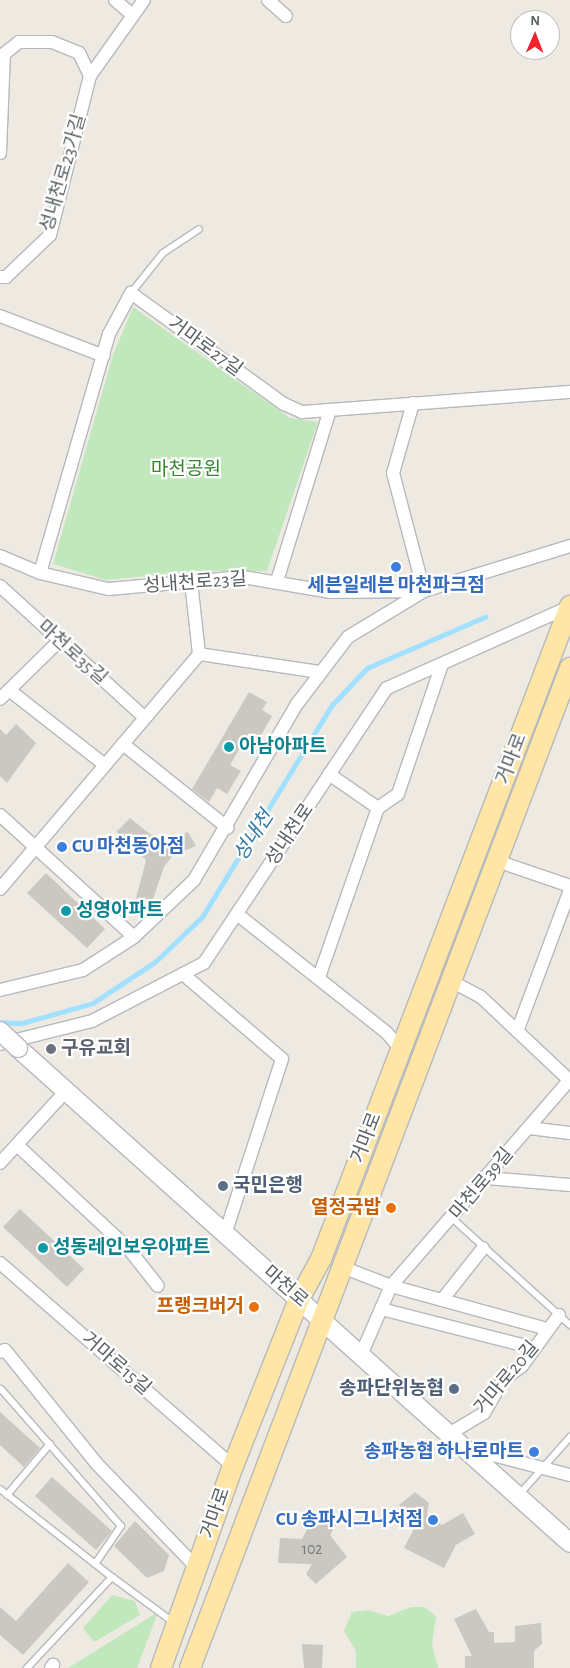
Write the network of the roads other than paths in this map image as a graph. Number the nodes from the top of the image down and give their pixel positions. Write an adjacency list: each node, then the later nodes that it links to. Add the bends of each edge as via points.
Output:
1 (114, 0): 4 (street)
2 (144, 0): 4 (street)
3 (268, 0): 5 (street)
4 (132, 15): 6 (street)
5 (286, 16)
6 (90, 76): 7 (street, via 79,53 52,42 19,42 4,54); 9 (street, 성내천로23가길, via 50,235 6,277)
7 (0, 153)
8 (199, 229): 10 (lane, via 163,252)
9 (0, 277)
10 (132, 293): 12 (street, via 109,334); 15 (street, 거마로27길, via 284,404 302,412)
11 (0, 316): 12 (street)
12 (104, 356): 18 (street)
13 (570, 392): 14 (street, 거마로27길)
14 (413, 403): 15 (street, 거마로27길); 22 (street, via 393,473)
15 (330, 410): 19 (street)
16 (570, 546): 22 (street)
17 (0, 556): 18 (street, 성내천로23길)
18 (40, 573): 20 (street, 성내천로23길, via 108,589)
19 (277, 581): 20 (street, 성내천로23길, via 243,577); 22 (street, 성내천로23길, via 331,592)
20 (191, 582): 25 (street)
21 (0, 586): 24 (street, 마천로35길)
22 (424, 591): 28 (street, via 348,637)
23 (570, 607): 26 (street, 성내천로); 50 (main road, 거마로)
24 (58, 642): 29 (street); 30 (street, 마천로35길)
25 (199, 654): 28 (street); 30 (street)
26 (442, 664): 33 (street, 성내천로, via 388,688); 34 (street, via 398,794)
27 (570, 668): 38 (main road, 거마로)
28 (319, 672): 36 (street)
29 (4, 694): 32 (street)
30 (145, 718): 31 (street)
31 (123, 744): 32 (street); 36 (street)
32 (105, 765): 37 (street)
33 (329, 774): 34 (street); 41 (street, 성내천로)
34 (378, 808): 44 (street)
35 (0, 815): 37 (street)
36 (228, 828): 42 (street, via 194,880)
37 (36, 848): 40 (street); 42 (street)
38 (497, 861): 39 (street); 45 (main road, 거마로)
39 (570, 888): 47 (street)
40 (0, 889)
41 (237, 914): 43 (street, 성내천로, via 204,963); 44 (street)
42 (134, 937): 46 (street, via 83,970)
43 (183, 974): 49 (street, 성내천로, via 92,1021); 60 (street, via 282,1059)
44 (320, 977): 50 (street, via 386,1032)
45 (451, 981): 47 (street, via 482,997); 63 (main road, 거마로)
46 (0, 990)
47 (518, 1029): 51 (street)
48 (0, 1031): 52 (street, 마천로, bridge)
49 (0, 1044)
50 (401, 1049): 66 (main road, 거마로, via 321,1259)
51 (570, 1080): 53 (street, 마천로39길)
52 (66, 1091): 55 (street); 60 (street, 마천로)
53 (529, 1128): 54 (street); 57 (street, 마천로39길)
54 (570, 1133)
55 (17, 1145): 56 (street); 64 (street, via 128,1248)
56 (0, 1164)
57 (487, 1178): 58 (street); 59 (street, 마천로39길)
58 (570, 1186)
59 (453, 1219): 61 (lane); 65 (street, 마천로39길)
60 (225, 1234): 66 (street, 마천로)
61 (483, 1248): 67 (street); 69 (lane)
62 (0, 1263): 81 (street, 거마로15길)
63 (342, 1267): 65 (street); 70 (main road, 거마로)
64 (158, 1286)
65 (391, 1286): 67 (street); 68 (street, 마천로39길)
66 (299, 1299): 70 (street, 마천로); 81 (main road, 거마로)
67 (442, 1300): 72 (street)
68 (381, 1309): 73 (street); 75 (street, 마천로39길)
69 (559, 1315): 71 (lane); 72 (street, 거마로20길)
70 (322, 1320): 75 (street, 마천로); 94 (main road, 거마로)
71 (570, 1325)
72 (547, 1329): 73 (street, 거마로20길)
73 (534, 1348): 77 (street, 거마로20길, via 522,1366 504,1379 484,1413)
74 (0, 1352): 89 (street, via 5,1350 97,1464)
75 (361, 1355): 77 (street, 마천로)
76 (1, 1389): 79 (lane)
77 (449, 1434): 80 (street, 마천로)
78 (570, 1437): 82 (lane)
79 (50, 1444): 85 (lane); 88 (lane, via 121,1526)
80 (462, 1447): 82 (street); 86 (street, 마천로)
81 (233, 1466): 89 (main road, 거마로)
82 (541, 1469): 83 (street); 86 (lane)
83 (570, 1475)
84 (0, 1489): 85 (lane)
85 (7, 1495): 88 (lane)
86 (518, 1496): 87 (street, 마천로)
87 (570, 1543)
88 (95, 1564): 90 (lane)
89 (198, 1568): 91 (main road, 거마로)
90 (112, 1577): 91 (lane); 92 (lane)
91 (177, 1625): 93 (main road, 거마로)
92 (27, 1668)
93 (161, 1668)
94 (190, 1668)

